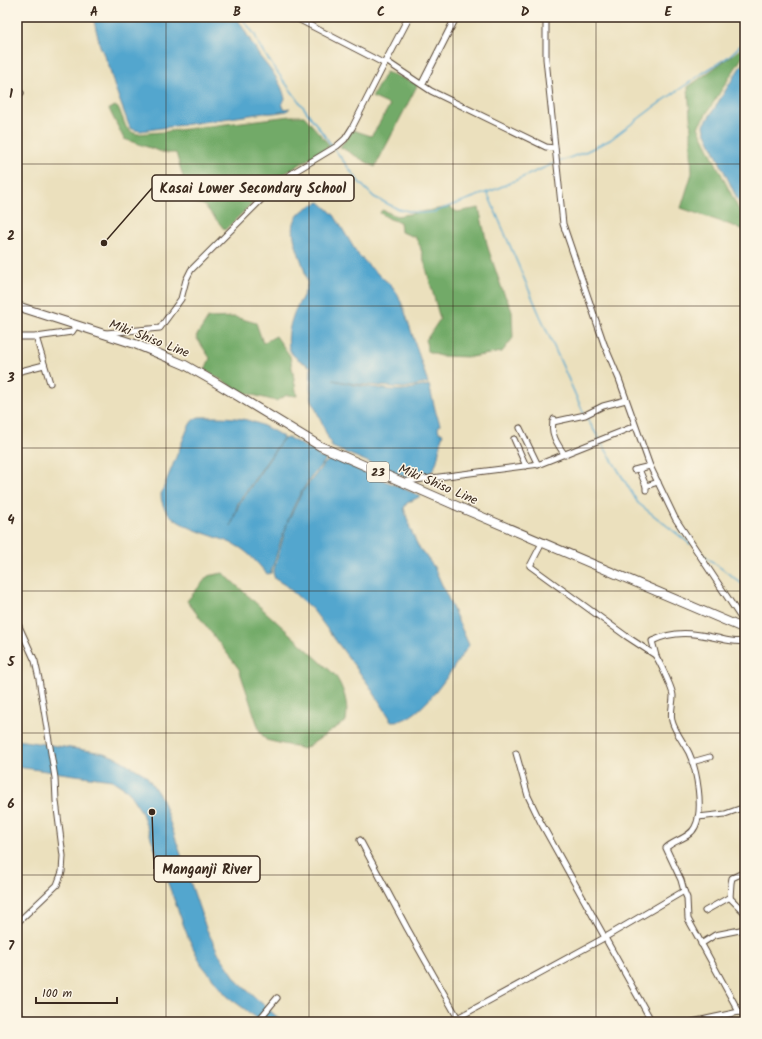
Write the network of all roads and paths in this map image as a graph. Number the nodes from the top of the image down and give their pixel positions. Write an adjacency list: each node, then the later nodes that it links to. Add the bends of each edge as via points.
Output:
1 (294, 17): 5 (street)
2 (409, 17): 5 (street)
3 (456, 17): 6 (street)
4 (546, 17): 7 (street, via 546,59)
5 (386, 62): 6 (street); 10 (street, via 345,139 278,183 191,270 181,299 160,328)
6 (422, 84): 7 (street, via 431,91 546,147)
7 (554, 148): 16 (street, via 563,224)
8 (17, 306): 9 (main road, Miki Shiso Line / 23)
9 (76, 326): 10 (main road, Miki Shiso Line / 23); 12 (street, via 72,332)
10 (104, 334): 25 (main road, Miki Shiso Line / 23, via 185,365 320,446)
11 (17, 337): 12 (street)
12 (36, 337): 13 (street)
13 (44, 365): 14 (street); 15 (street)
14 (17, 372)
15 (50, 383)
16 (626, 400): 17 (street); 20 (street, via 586,415 553,420 551,427)
17 (635, 426): 20 (street); 23 (street)
18 (520, 428): 21 (street)
19 (514, 439): 22 (street)
20 (565, 455): 21 (street)
21 (538, 464): 22 (street)
22 (526, 466): 25 (street)
23 (650, 466): 24 (street); 24 (street, via 637,469 646,488)
24 (658, 482): 28 (street, via 675,518 745,624)
25 (404, 483): 26 (main road, Miki Shiso Line / 23)
26 (542, 543): 28 (main road, Miki Shiso Line / 23); 30 (street, via 530,566)
27 (17, 622): 42 (street, via 40,679 63,856 62,872 57,885)
28 (744, 629)
29 (745, 641): 30 (street, via 684,632 672,634 652,641)
30 (656, 656): 33 (street, via 673,695 672,720)
31 (516, 753): 44 (street, via 531,802)
32 (710, 757): 33 (street)
33 (692, 762): 35 (street, via 698,792)
34 (745, 807): 35 (street, via 725,814)
35 (698, 817): 38 (street, via 692,832 666,848)
36 (360, 840): 49 (street)
37 (745, 872): 39 (street, via 732,878)
38 (684, 891): 44 (street); 45 (street, via 688,919)
39 (730, 897): 40 (street); 41 (street)
40 (705, 911)
41 (745, 913)
42 (17, 923)
43 (745, 929): 45 (street, via 715,935)
44 (604, 938): 49 (street); 53 (street)
45 (701, 944): 48 (street)
46 (275, 1000): 51 (street)
47 (17, 1011): 50 (street)
48 (742, 1012): 54 (street)
49 (459, 1020): 52 (street)
50 (26, 1022)
51 (257, 1022)
52 (450, 1022)
53 (652, 1022)
54 (692, 1022)

